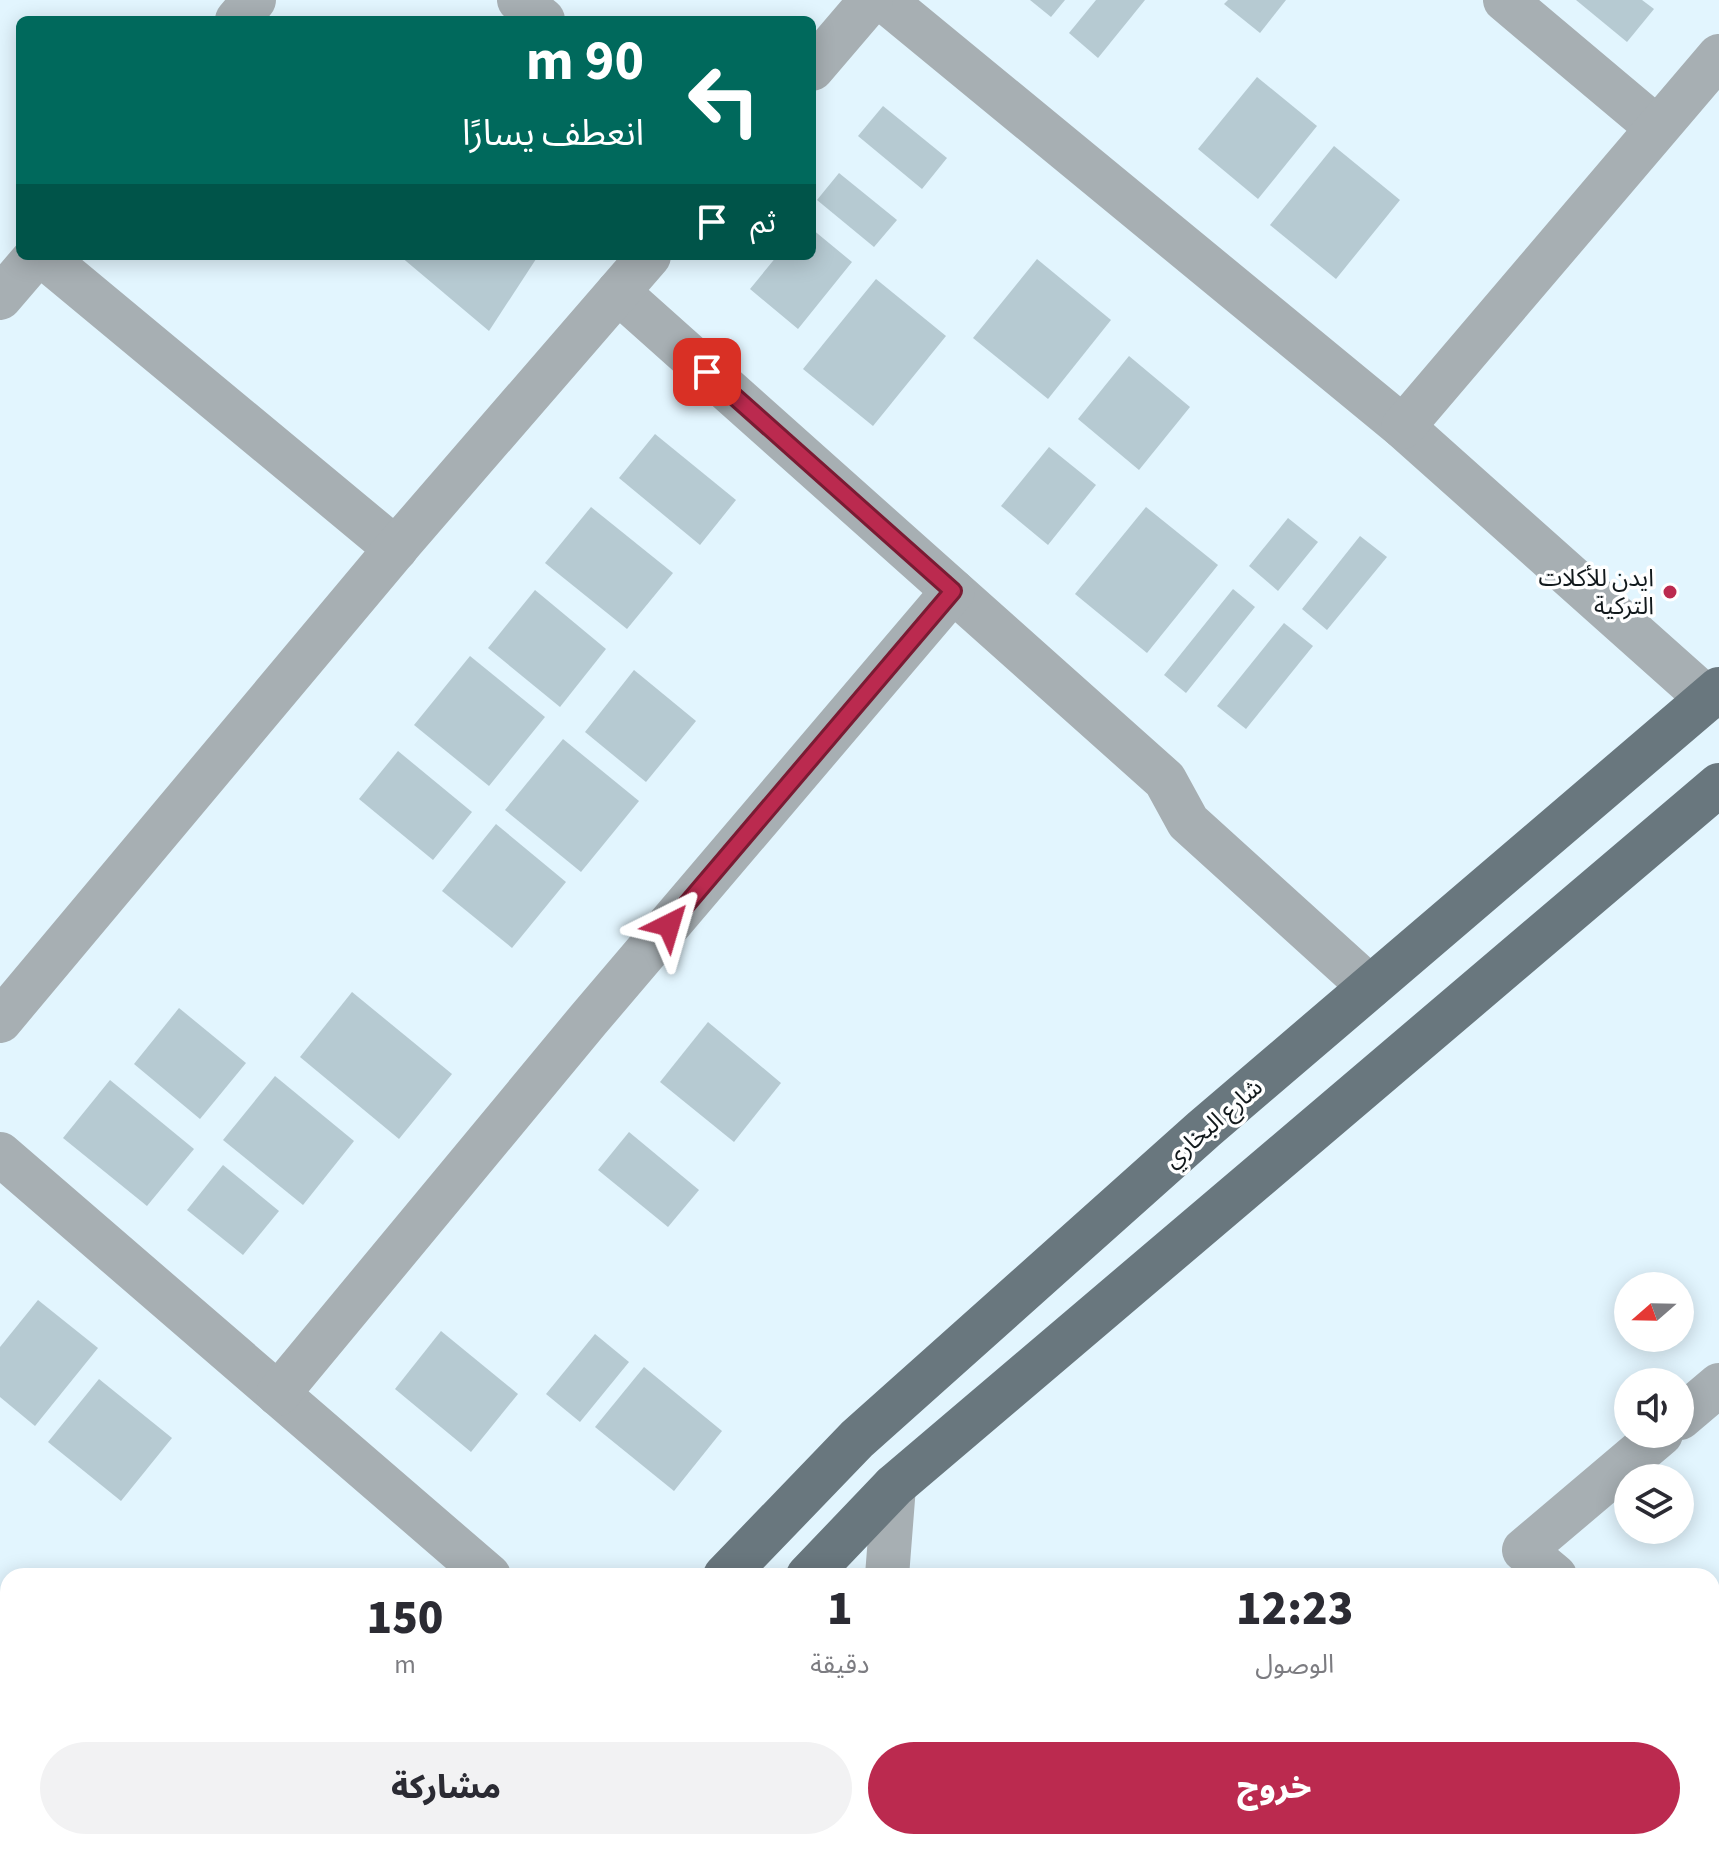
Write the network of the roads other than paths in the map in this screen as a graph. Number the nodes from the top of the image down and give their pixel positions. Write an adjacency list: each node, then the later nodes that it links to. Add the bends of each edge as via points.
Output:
1 (254, 0): 6 (street)
2 (519, 0): 7 (street)
3 (871, 0): 9 (street)
4 (884, 0): 16 (street)
5 (1505, 0): 10 (street)
6 (240, 16)
7 (538, 16)
8 (1719, 56): 10 (street)
9 (816, 64)
10 (1656, 127): 16 (street)
11 (33, 260): 15 (street)
12 (48, 260): 17 (street)
13 (646, 260): 14 (street)
14 (618, 292): 17 (street); 18 (street)
15 (0, 298)
16 (1403, 427): 19 (street)
17 (396, 549): 22 (street)
18 (953, 591): 21 (street, via 1165,780 1188,822); 25 (street)
19 (1713, 694): 21 (main road, شارع البخاري)
20 (1719, 785): 28 (main road)
21 (1370, 987): 30 (main road, شارع البخاري, via 857,1439)
22 (0, 1021)
23 (0, 1154): 25 (street)
24 (1719, 1385): 26 (street)
25 (278, 1394): 29 (street)
26 (1694, 1406)
27 (1644, 1448): 33 (street, via 1524,1550)
28 (894, 1486): 31 (main road); 32 (street)
29 (480, 1568)
30 (733, 1568)
31 (816, 1568)
32 (888, 1568)
33 (1545, 1568)

